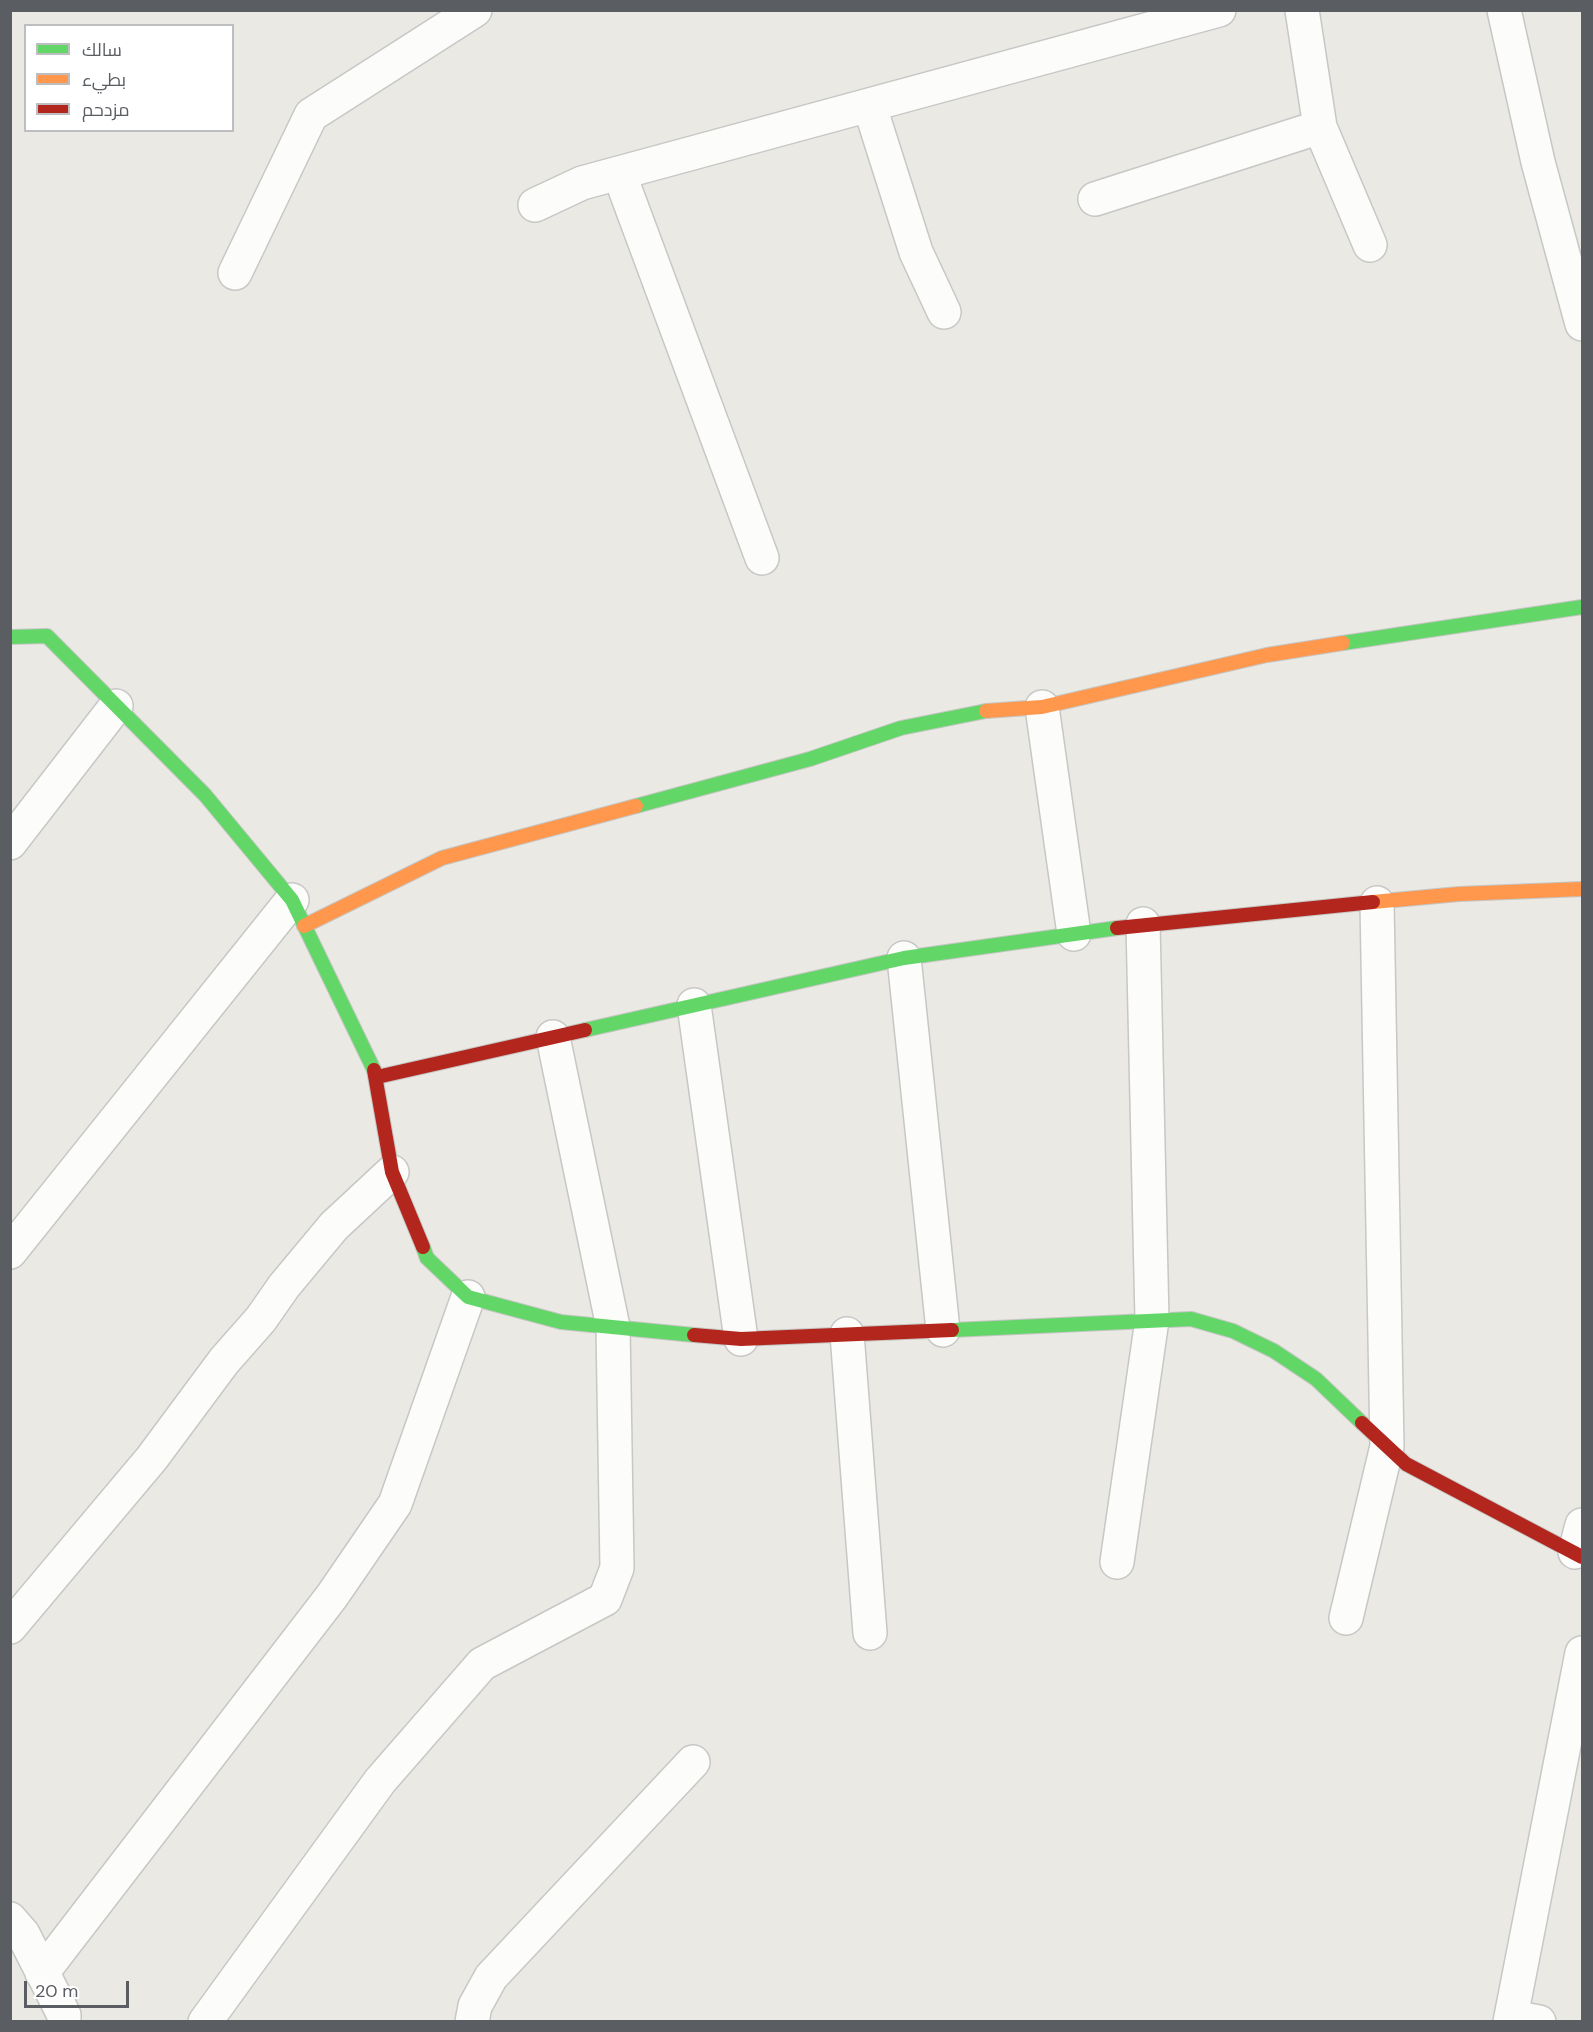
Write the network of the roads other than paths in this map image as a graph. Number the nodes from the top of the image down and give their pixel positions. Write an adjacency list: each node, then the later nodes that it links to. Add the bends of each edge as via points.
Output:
1 (475, 10): 11 (street, via 311,115)
2 (1302, 10): 6 (street)
3 (1503, 10): 13 (street, via 1535,151)
4 (1199, 13): 5 (street)
5 (870, 107): 7 (street, via 846,110); 12 (street, via 916,252)
6 (1320, 127): 8 (street); 10 (street)
7 (619, 173): 9 (street, via 582,183); 14 (street)
8 (1095, 199)
9 (535, 205)
10 (1370, 245)
11 (236, 273)
12 (944, 312)
13 (1582, 324)
14 (762, 558)
15 (1582, 607): 18 (street, via 1267,655)
16 (10, 638): 17 (street, via 47,636)
17 (116, 706): 19 (street); 22 (street, via 205,795)
18 (1042, 707): 22 (street, via 986,711 901,728 810,759 442,858); 24 (street)
19 (10, 843)
20 (1582, 889): 21 (street, via 1459,894)
21 (1377, 903): 23 (street); 37 (street)
22 (298, 913): 28 (street); 30 (street)
23 (1143, 924): 24 (street); 32 (street)
24 (1074, 934): 25 (street)
25 (904, 958): 26 (street); 34 (street)
26 (694, 1005): 27 (street); 36 (street)
27 (553, 1037): 28 (street); 33 (street)
28 (377, 1077): 29 (street)
29 (392, 1172): 31 (street, via 427,1258); 41 (street, via 320,1243 152,1458)
30 (10, 1252)
31 (468, 1297): 33 (street, via 561,1322); 46 (street, via 394,1504 332,1596)
32 (1152, 1320): 34 (street); 37 (street, via 1191,1319 1233,1331 1274,1351 1316,1379); 39 (street)
33 (613, 1327): 36 (street); 49 (street, via 617,1568 604,1599 482,1664 380,1781)
34 (943, 1330): 35 (street)
35 (848, 1334): 36 (street); 42 (street)
36 (741, 1339)
37 (1387, 1446): 38 (street, via 1406,1464); 40 (street)
38 (1580, 1545)
39 (1118, 1562)
40 (1346, 1618)
41 (10, 1627)
42 (870, 1633)
43 (1582, 1653): 47 (street)
44 (693, 1762): 50 (street, via 491,1977 475,2006)
45 (10, 1919): 46 (street, via 23,1934)
46 (42, 1973): 48 (street)
47 (1520, 2020)
48 (64, 2022)
49 (205, 2022)
50 (472, 2022)

